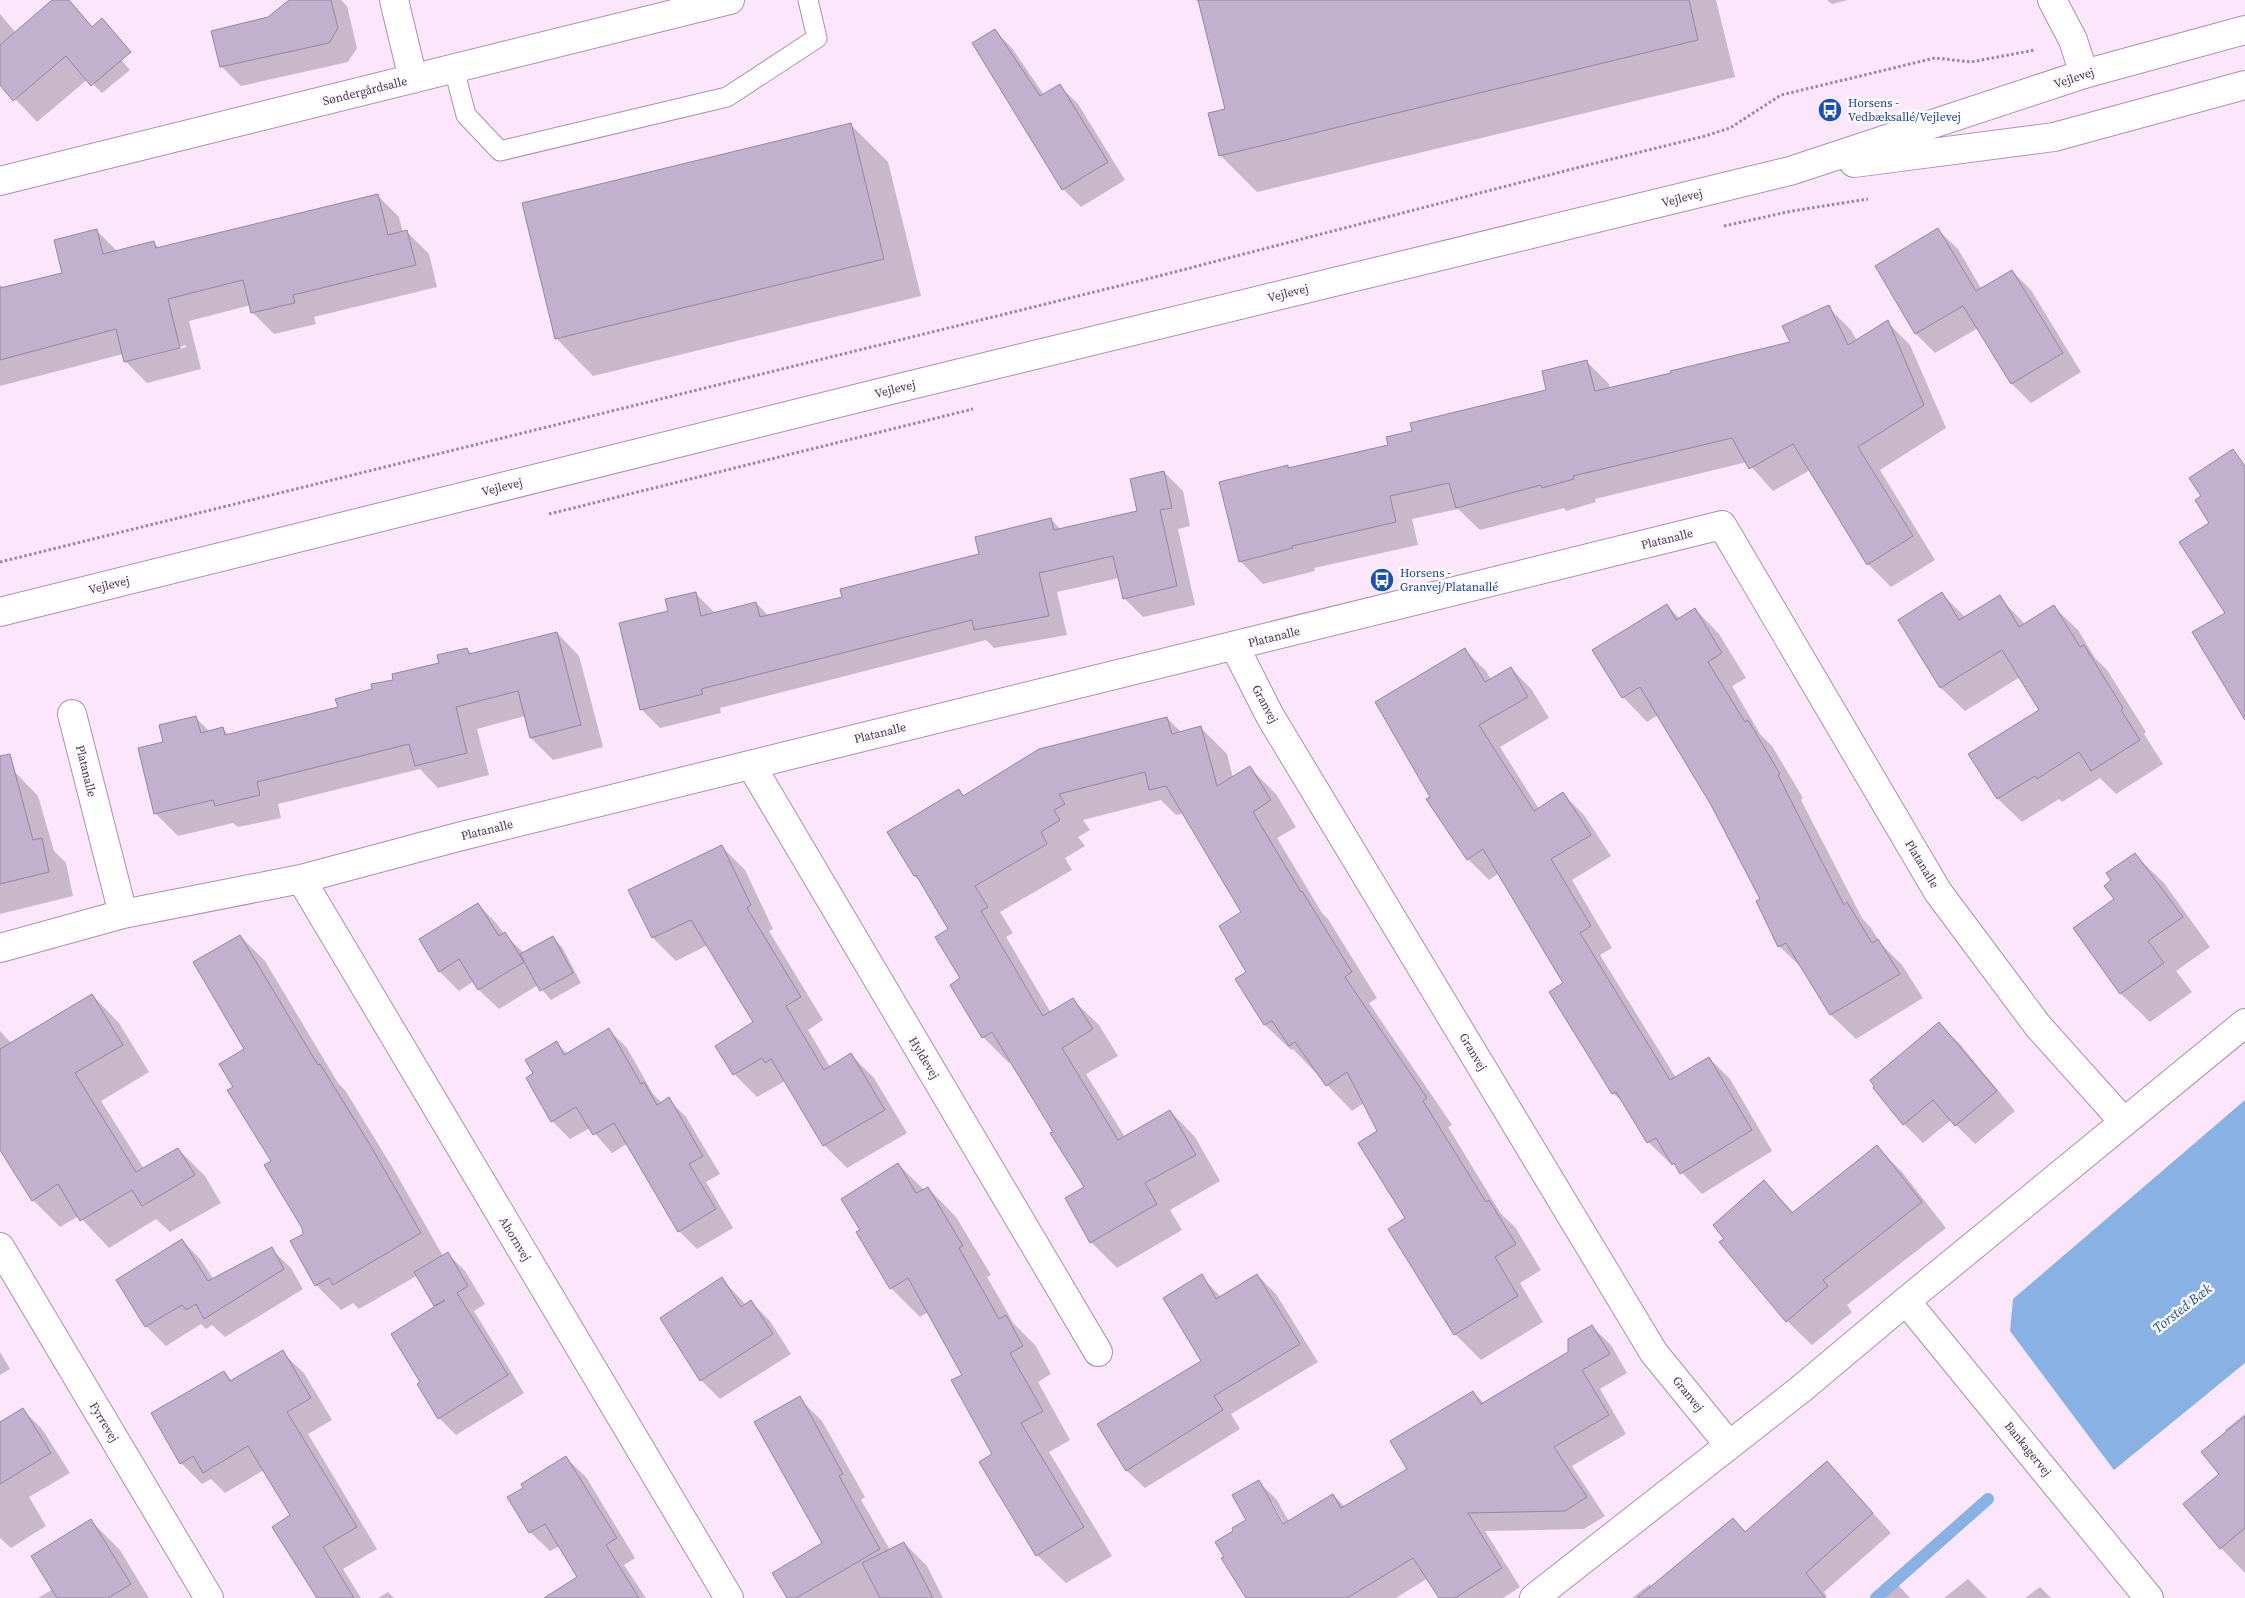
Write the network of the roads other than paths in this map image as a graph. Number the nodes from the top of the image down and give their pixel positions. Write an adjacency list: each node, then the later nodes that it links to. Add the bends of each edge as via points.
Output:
1 (394, 0): 8 (street)
2 (730, 0): 6 (street, Søndergårdsalle)
3 (808, 0): 6 (lane, via 817,38 727,97 500,151 466,115)
4 (2052, 0): 7 (street, via 2073,40)
5 (2245, 30): 7 (street, Vejlevej)
6 (454, 69): 8 (street, Søndergårdsalle)
7 (2084, 74): 10 (street, Vejlevej)
8 (413, 79): 11 (street, Søndergårdsalle)
9 (2245, 85): 10 (street, Vejlevej, via 2054,137)
10 (1790, 171): 12 (street, Vejlevej, via 889,390)
11 (0, 181)
12 (0, 612)
13 (1235, 647): 15 (street, Platanalle); 20 (street, Platanalle, via 1722,525 1938,892 2038,1026); 24 (street, Granvej, via 1270,716 1654,1353)
14 (72, 714): 17 (street, Platanalle)
15 (751, 765): 16 (street, Platanalle); 23 (street, Hyldevej)
16 (301, 879): 17 (street, Platanalle); 26 (street, Ahornvej)
17 (123, 914): 18 (street, Platanalle)
18 (0, 948)
19 (2245, 1023): 20 (street)
20 (2124, 1122): 22 (street)
21 (0, 1247): 25 (street, Fyrrevej)
22 (1906, 1301): 24 (street); 28 (street, Bankagervej)
23 (1098, 1352)
24 (1729, 1445): 27 (street)
25 (209, 1598)
26 (728, 1598)
27 (1534, 1598)
28 (2149, 1598)

